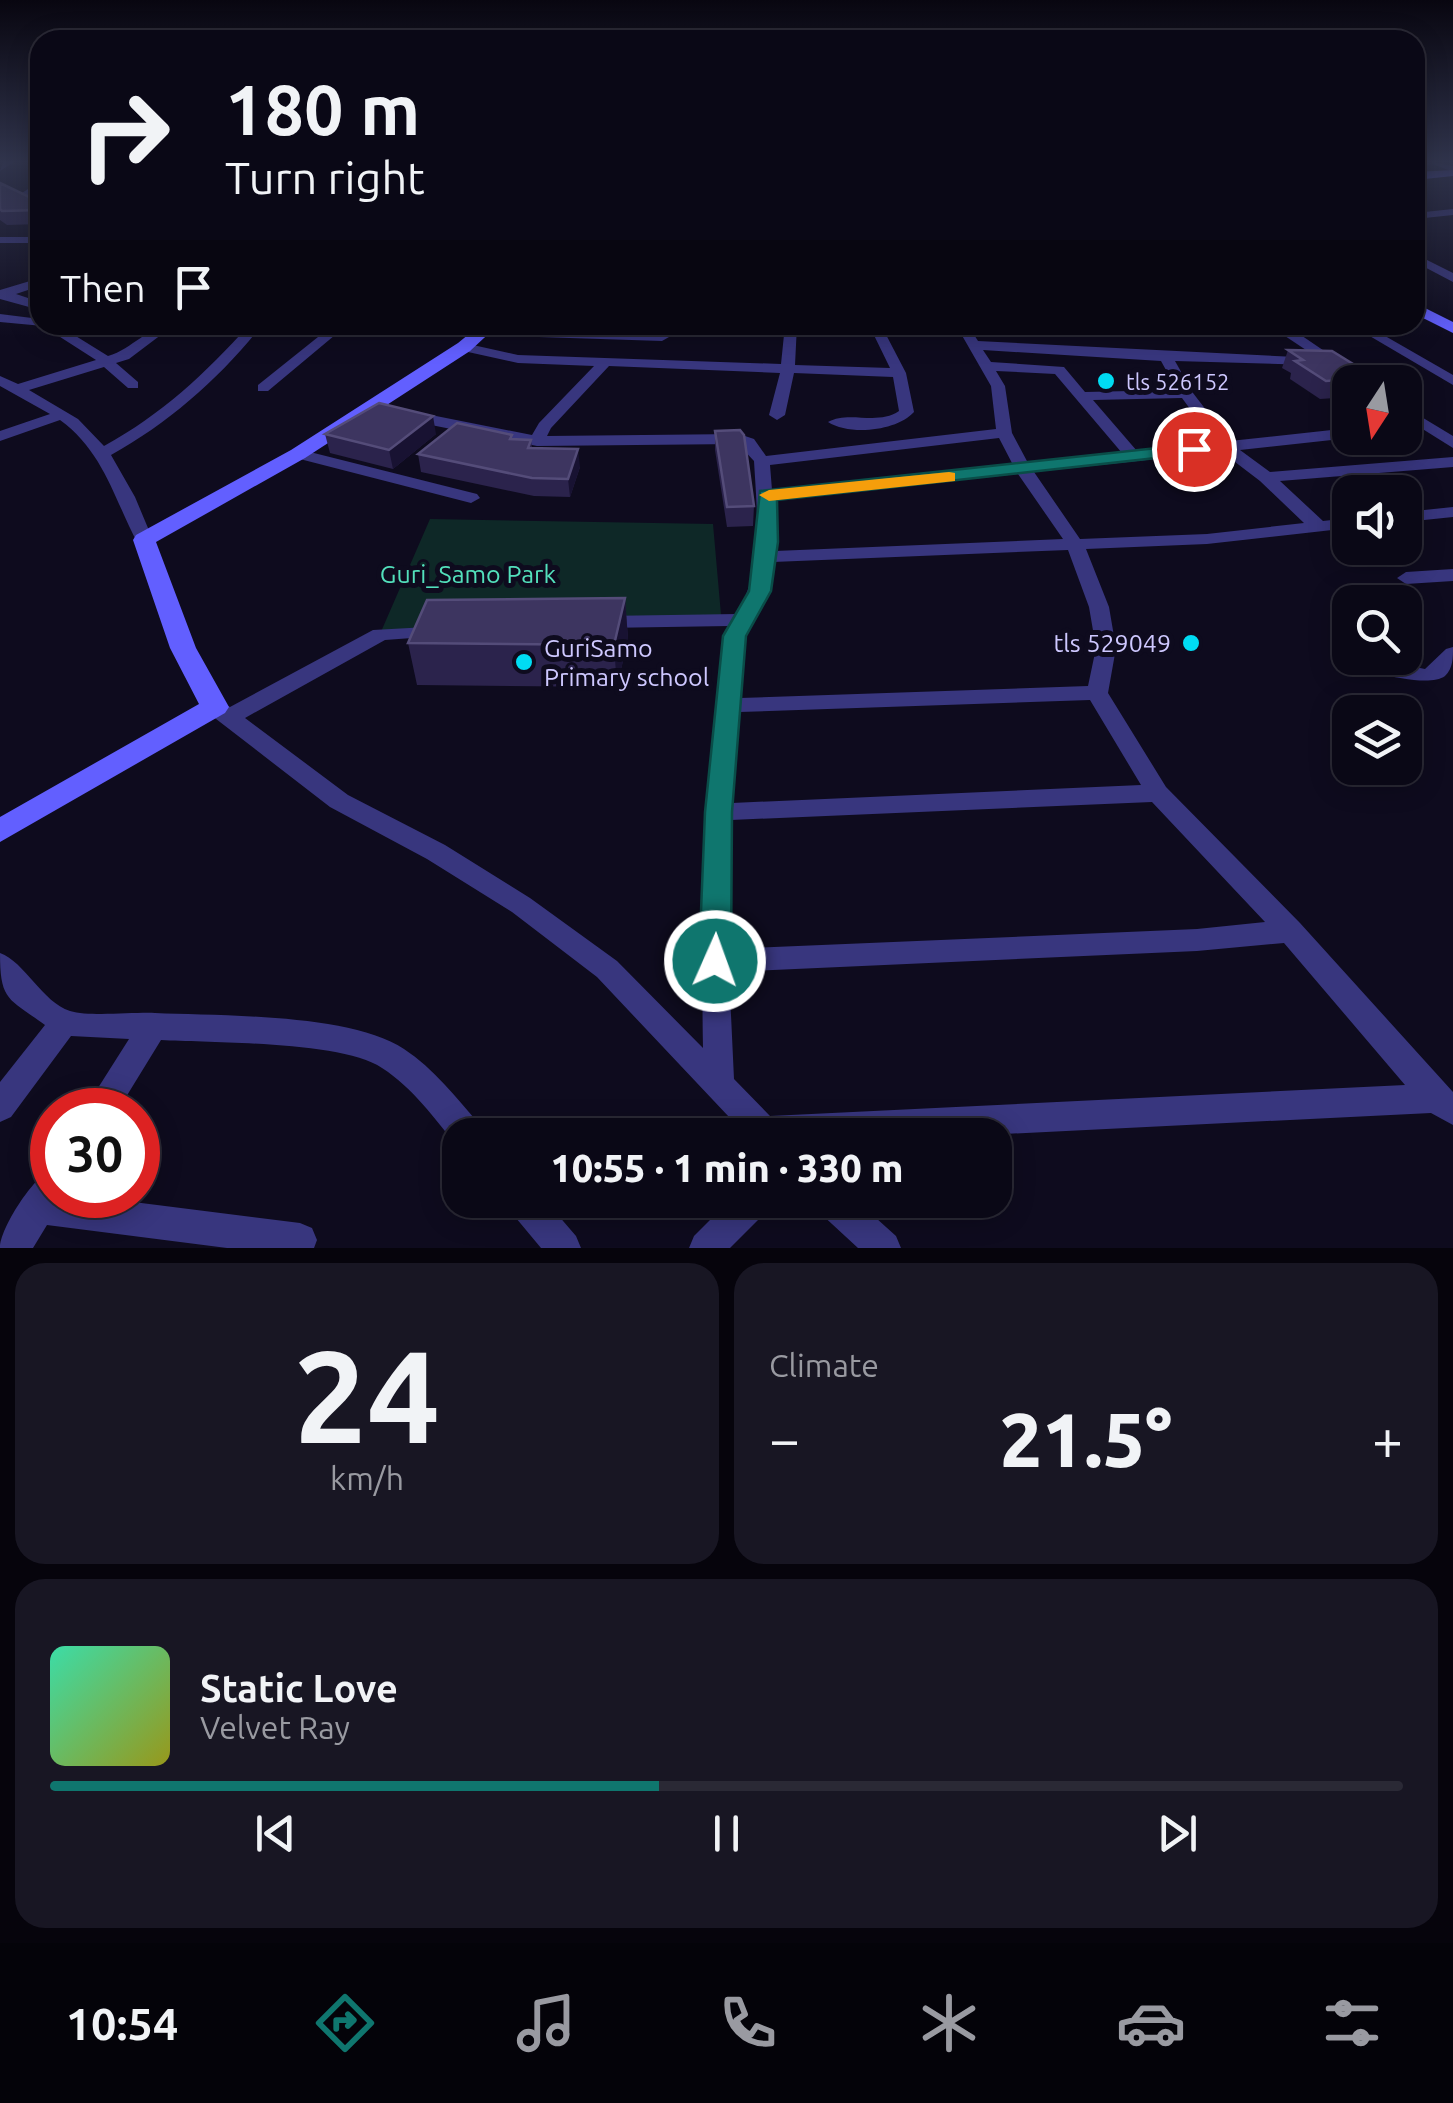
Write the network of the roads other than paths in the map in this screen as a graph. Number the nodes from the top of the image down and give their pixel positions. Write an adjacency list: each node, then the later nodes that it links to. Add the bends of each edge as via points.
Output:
1 (30, 231): 2 (street)
2 (7, 241)
3 (1425, 265): 4 (street)
4 (1453, 278)
5 (30, 284): 6 (street)
6 (1, 291): 7 (street)
7 (30, 302)
8 (1425, 313): 11 (main road)
9 (0, 318): 10 (street)
10 (30, 322)
11 (1453, 328)
12 (70, 335): 28 (street)
13 (153, 335): 28 (street)
14 (247, 335): 56 (street, via 198,391)
15 (329, 335): 36 (street)
16 (478, 335): 23 (main road)
17 (660, 335): 27 (street)
18 (790, 335): 31 (street)
19 (880, 335): 32 (street)
20 (968, 335): 24 (street); 30 (street)
21 (1292, 335): 25 (street)
22 (1375, 335): 34 (street)
23 (464, 348): 26 (street, via 518,360); 40 (main road)
24 (1166, 357): 25 (street); 38 (street)
25 (1331, 361): 29 (street)
26 (605, 362): 27 (street); 53 (street)
27 (656, 362): 31 (street)
28 (106, 363): 35 (street); 37 (street)
29 (1337, 365)
30 (987, 366): 39 (street, via 1056,368); 49 (street, via 998,386)
31 (788, 368): 32 (street); 42 (street)
32 (899, 374): 43 (street, via 904,417)
33 (0, 380): 37 (street)
34 (1453, 381)
35 (134, 386)
36 (263, 388)
37 (16, 389): 41 (street)
38 (1186, 394): 39 (street); 55 (street)
39 (1084, 396): 58 (street)
40 (370, 406): 48 (street); 57 (main road)
41 (61, 415): 51 (street); 56 (street)
42 (777, 415)
43 (836, 422)
44 (1422, 422): 47 (street)
45 (1453, 424): 47 (street)
46 (1422, 425): 47 (street)
47 (1426, 425): 54 (street)
48 (460, 428): 52 (street); 53 (street)
49 (1004, 433): 59 (street); 61 (street)
50 (1332, 435): 55 (street)
51 (0, 436)
52 (445, 440)
53 (537, 441): 59 (street, via 739,439)
54 (1453, 443)
55 (1225, 446): 58 (street); 62 (street)
56 (102, 454): 69 (street)
57 (298, 454): 64 (street, via 404,474); 69 (main road)
58 (1133, 456): 61 (street)
59 (762, 461): 63 (street)
60 (1453, 462): 62 (street)
61 (1024, 470): 63 (street); 70 (street)
62 (1266, 477): 68 (street)
63 (767, 496): 71 (street)
64 (471, 498)
65 (1453, 512): 66 (street)
66 (1422, 515)
67 (1332, 526): 68 (street)
68 (1320, 528): 70 (street)
69 (141, 529): 81 (main road, via 204,693)
70 (1075, 544): 71 (street); 79 (street, via 1099,607 1106,648)
71 (766, 557): 74 (street, via 760,591)
72 (1453, 574): 73 (street)
73 (1406, 578)
74 (744, 620): 75 (street); 80 (street, via 735,636)
75 (579, 623)
76 (453, 629): 81 (street, via 380,634)
77 (1453, 653): 78 (street, via 1436,673)
78 (1420, 675)
79 (1096, 693): 80 (street); 82 (street)
80 (729, 705): 83 (street)
81 (221, 713): 84 (main road); 91 (street, via 339,802 521,904 607,969)
82 (1158, 793): 83 (street); 85 (street)
83 (718, 812): 86 (street)
84 (0, 832)
85 (1290, 931): 86 (street); 92 (street)
86 (715, 961): 91 (street)
87 (0, 965): 88 (street, via 22,992)
88 (64, 1023): 89 (street); 93 (street)
89 (154, 1026): 90 (street); 94 (street, via 300,1034 373,1050 420,1079)
90 (114, 1088)
91 (719, 1088): 95 (street)
92 (1444, 1104): 96 (street)
93 (0, 1107)
94 (453, 1118)
95 (750, 1118)
96 (1012, 1122)
97 (160, 1216): 102 (street)
98 (32, 1218): 103 (street)
99 (538, 1218): 104 (street)
100 (736, 1218): 105 (street)
101 (851, 1218): 106 (street)
102 (300, 1240)
103 (12, 1248)
104 (564, 1248)
105 (706, 1248)
106 (884, 1248)

